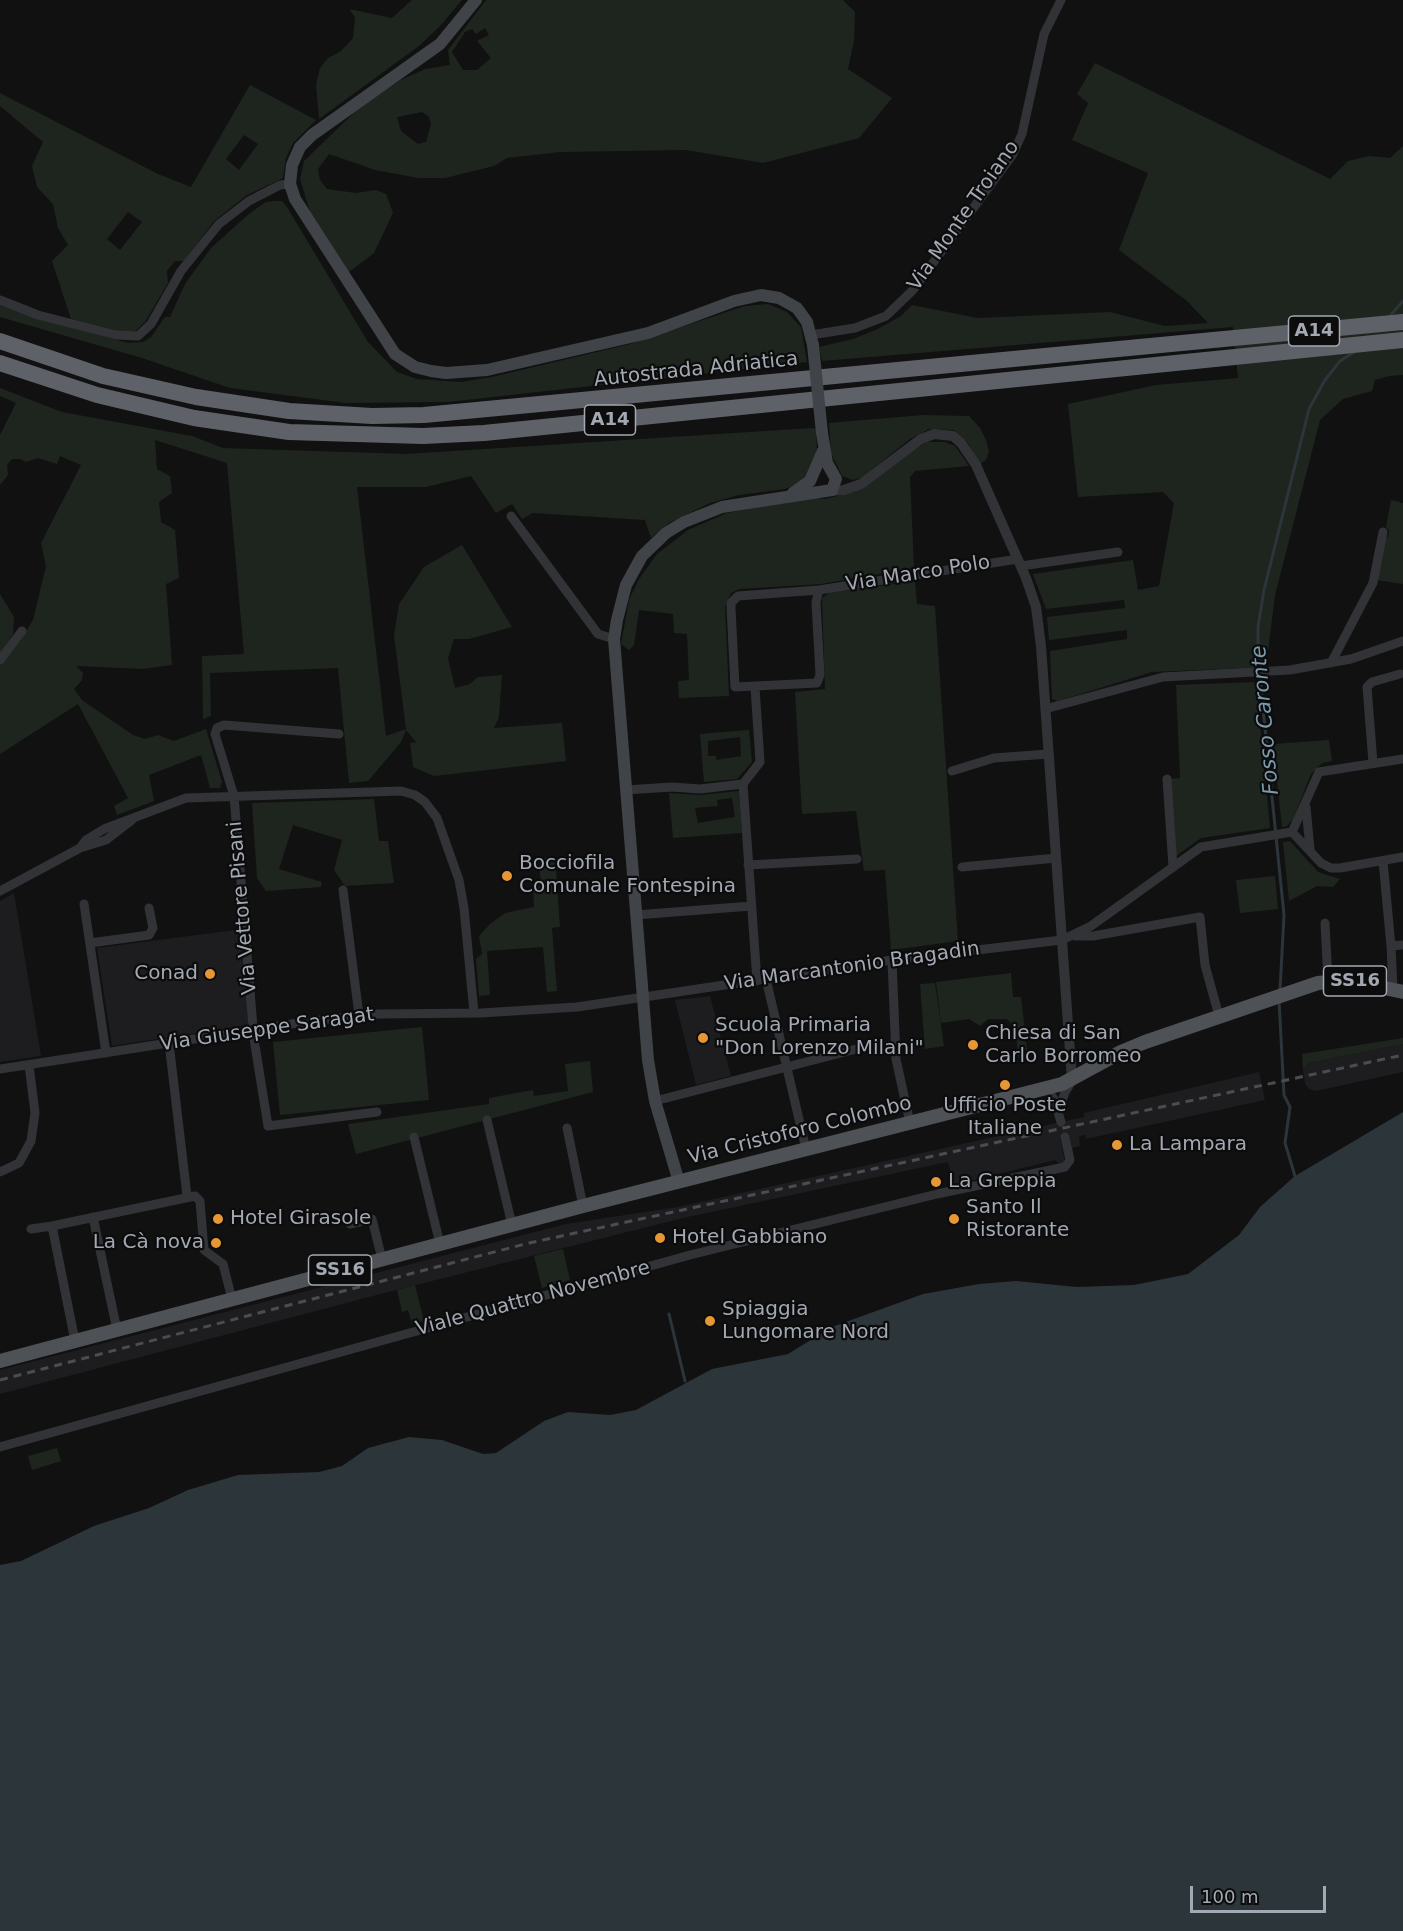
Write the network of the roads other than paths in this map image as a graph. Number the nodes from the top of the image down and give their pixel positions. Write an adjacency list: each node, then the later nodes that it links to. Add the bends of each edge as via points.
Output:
1 (476, 0): 3 (main road, via 440,44 312,135 295,156)
2 (1061, 0): 6 (street, Via Monte Troiano, via 1044,34 1022,135 1013,154 904,301 886,316)
3 (290, 184): 4 (street, via 249,201 219,224 181,271 151,324 138,336 116,335 39,315); 6 (main road, via 295,199 396,354 423,369 446,373 487,370 648,333 734,301 760,296 779,298 793,305 804,317)
4 (0, 300)
5 (1403, 322): 8 (highway, Autostrada Adriatica / A14, via 479,412 372,416 289,411 186,396 103,376)
6 (812, 340): 10 (main road, bridge)
7 (1403, 340): 9 (highway, Autostrada Adriatica / A14, via 423,436 289,432 194,418 97,395)
8 (0, 341)
9 (0, 363)
10 (824, 448): 11 (main road); 12 (main road)
11 (816, 468): 12 (main road); 15 (main road)
12 (829, 468): 13 (main road)
13 (836, 479): 14 (street); 15 (main road)
14 (853, 487): 15 (street, Via Marco Polo); 19 (street, Via Marco Polo, via 921,439 934,434 953,436 976,465)
15 (819, 488): 22 (main road, via 722,507 666,533 642,556 626,585)
16 (511, 516): 22 (street, via 598,634)
17 (1383, 532): 25 (street, via 1373,583)
18 (1118, 552): 19 (street)
19 (1019, 562): 20 (street, Via Marco Polo); 28 (street, Via Marco Polo, via 1039,625)
20 (819, 590): 27 (street, Via Marco Polo, via 817,683); 27 (street, Via Marco Polo, via 742,594 731,603 734,684 738,688)
21 (22, 631): 24 (street)
22 (614, 639): 36 (main road)
23 (1403, 641): 25 (street)
24 (0, 660)
25 (1331, 663): 28 (street, via 1155,678)
26 (1400, 675): 32 (street, via 1367,687)
27 (754, 687): 35 (street, via 760,762)
28 (1045, 709): 30 (street, Via Marco Polo)
29 (339, 734): 37 (street, Via Vettore Pisani, via 219,726 215,736)
30 (1048, 754): 33 (street, via 994,758); 42 (street, Via Marco Polo)
31 (1403, 759): 32 (street)
32 (1373, 763): 38 (street, via 1320,772)
33 (952, 771)
34 (1167, 779): 47 (street)
35 (743, 784): 36 (street); 45 (street)
36 (626, 790): 53 (main road)
37 (234, 796): 49 (street, via 176,801 96,833 80,848); 65 (street, via 401,791 425,802 442,828 462,893); 68 (street, Via Vettore Pisani)
38 (1307, 801): 39 (street); 40 (street)
39 (1287, 833): 40 (street); 47 (street, via 1207,845)
40 (1310, 849): 44 (street, via 1321,863 1336,868)
41 (1403, 857): 44 (street)
42 (1056, 858): 46 (street); 56 (street, Via Marco Polo)
43 (857, 859): 45 (street)
44 (1383, 861): 59 (street)
45 (748, 865): 51 (street)
46 (962, 867)
47 (1173, 867): 55 (street)
48 (343, 890): 66 (street)
49 (0, 891)
50 (84, 904): 57 (street)
51 (751, 906): 53 (street); 61 (street)
52 (149, 908): 57 (street, via 153,928 149,935)
53 (636, 915): 64 (main road)
54 (1325, 923): 62 (street)
55 (1074, 936): 56 (street, Via Marcantonio Bragadin); 67 (street, via 1200,917 1205,965)
56 (1062, 940): 60 (street, Via Marcantonio Bragadin); 75 (street, Via Marco Polo)
57 (90, 943): 71 (street)
58 (1403, 945): 59 (street)
59 (1391, 946): 63 (street)
60 (892, 960): 61 (street, Via Marcantonio Bragadin); 82 (street, via 896,1059)
61 (761, 980): 64 (street, Via Marcantonio Bragadin); 73 (street)
62 (1328, 981): 63 (main road, Via Cristoforo Colombo / SS16, via 1347,980); 67 (main road, Via Cristoforo Colombo / SS16)
63 (1398, 991)
64 (643, 998): 65 (street, Via Giuseppe Saragat); 77 (main road)
65 (474, 1013): 66 (street, Via Giuseppe Saragat)
66 (359, 1016): 68 (street, Via Giuseppe Saragat)
67 (1219, 1017): 75 (main road, Via Cristoforo Colombo / SS16, via 1120,1052)
68 (253, 1030): 69 (street, Via Giuseppe Saragat); 79 (street, Via Vettore Pisani, via 268,1126)
69 (169, 1043): 71 (street, Via Giuseppe Saragat); 89 (street)
70 (868, 1046): 73 (street)
71 (106, 1053): 72 (street, Via Giuseppe Saragat)
72 (29, 1065): 74 (street, Via Giuseppe Saragat); 87 (street, via 34,1133 19,1163)
73 (787, 1067): 77 (street); 86 (street)
74 (0, 1069)
75 (1072, 1080): 76 (main road, Via Cristoforo Colombo / SS16); 78 (street, Via Marco Polo)
76 (1047, 1089): 78 (street); 82 (main road, Via Cristoforo Colombo / SS16)
77 (655, 1101): 88 (main road)
78 (1059, 1111): 81 (street)
79 (377, 1112)
80 (487, 1120): 93 (street)
81 (1061, 1122)
82 (910, 1123): 86 (main road, Via Cristoforo Colombo / SS16)
83 (567, 1128): 90 (street)
84 (414, 1137): 96 (street)
85 (1065, 1137): 102 (street, Viale Quattro Novembre, via 1069,1165 690,1255)
86 (806, 1149): 88 (main road, Via Cristoforo Colombo / SS16)
87 (0, 1172)
88 (679, 1182): 90 (main road, Via Cristoforo Colombo / SS16)
89 (187, 1196): 91 (street); 98 (street, via 198,1197 200,1201 204,1250 223,1264)
90 (583, 1206): 93 (main road, Via Cristoforo Colombo / SS16)
91 (93, 1217): 94 (street); 99 (street)
92 (350, 1224): 97 (street, via 372,1219)
93 (512, 1225): 96 (main road, Via Cristoforo Colombo / SS16)
94 (52, 1226): 95 (street); 100 (street)
95 (31, 1229)
96 (440, 1244): 97 (main road, Via Cristoforo Colombo / SS16)
97 (382, 1259): 98 (main road, Via Cristoforo Colombo / SS16)
98 (232, 1299): 99 (main road, Via Cristoforo Colombo / SS16)
99 (117, 1330): 100 (main road, Via Cristoforo Colombo / SS16)
100 (75, 1341): 101 (main road, Via Cristoforo Colombo / SS16)
101 (0, 1361)
102 (0, 1447)

